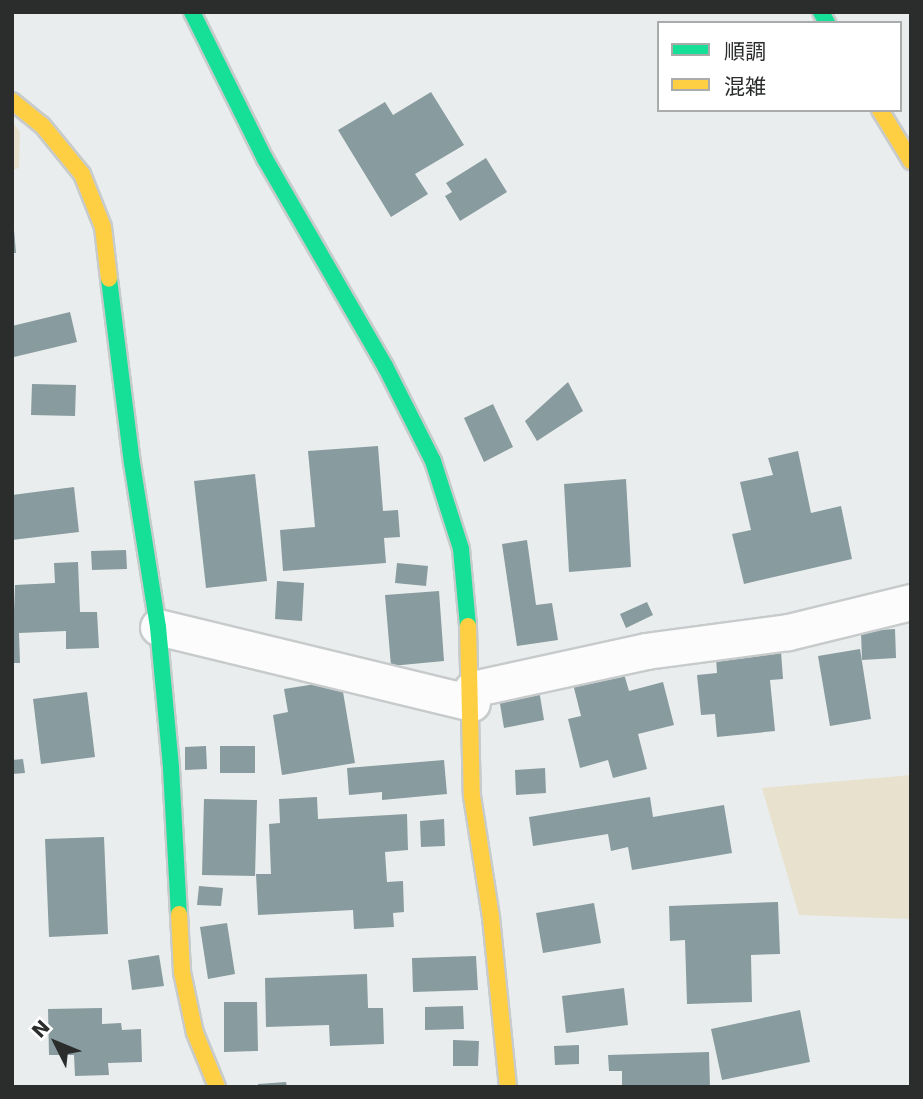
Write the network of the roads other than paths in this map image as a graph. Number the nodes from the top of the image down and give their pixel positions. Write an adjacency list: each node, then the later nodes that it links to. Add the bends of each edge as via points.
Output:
1 (192, 12): 7 (street, via 265,159 385,366 433,461 461,549)
2 (12, 101): 6 (street, via 42,125 82,174 103,227 133,472)
3 (881, 112): 4 (street)
4 (911, 161)
5 (911, 602): 7 (street, via 788,632 646,651)
6 (158, 627): 7 (street); 8 (street, via 182,972 195,1033)
7 (472, 696): 9 (street, via 472,796 491,917)
8 (217, 1087)
9 (508, 1087)

